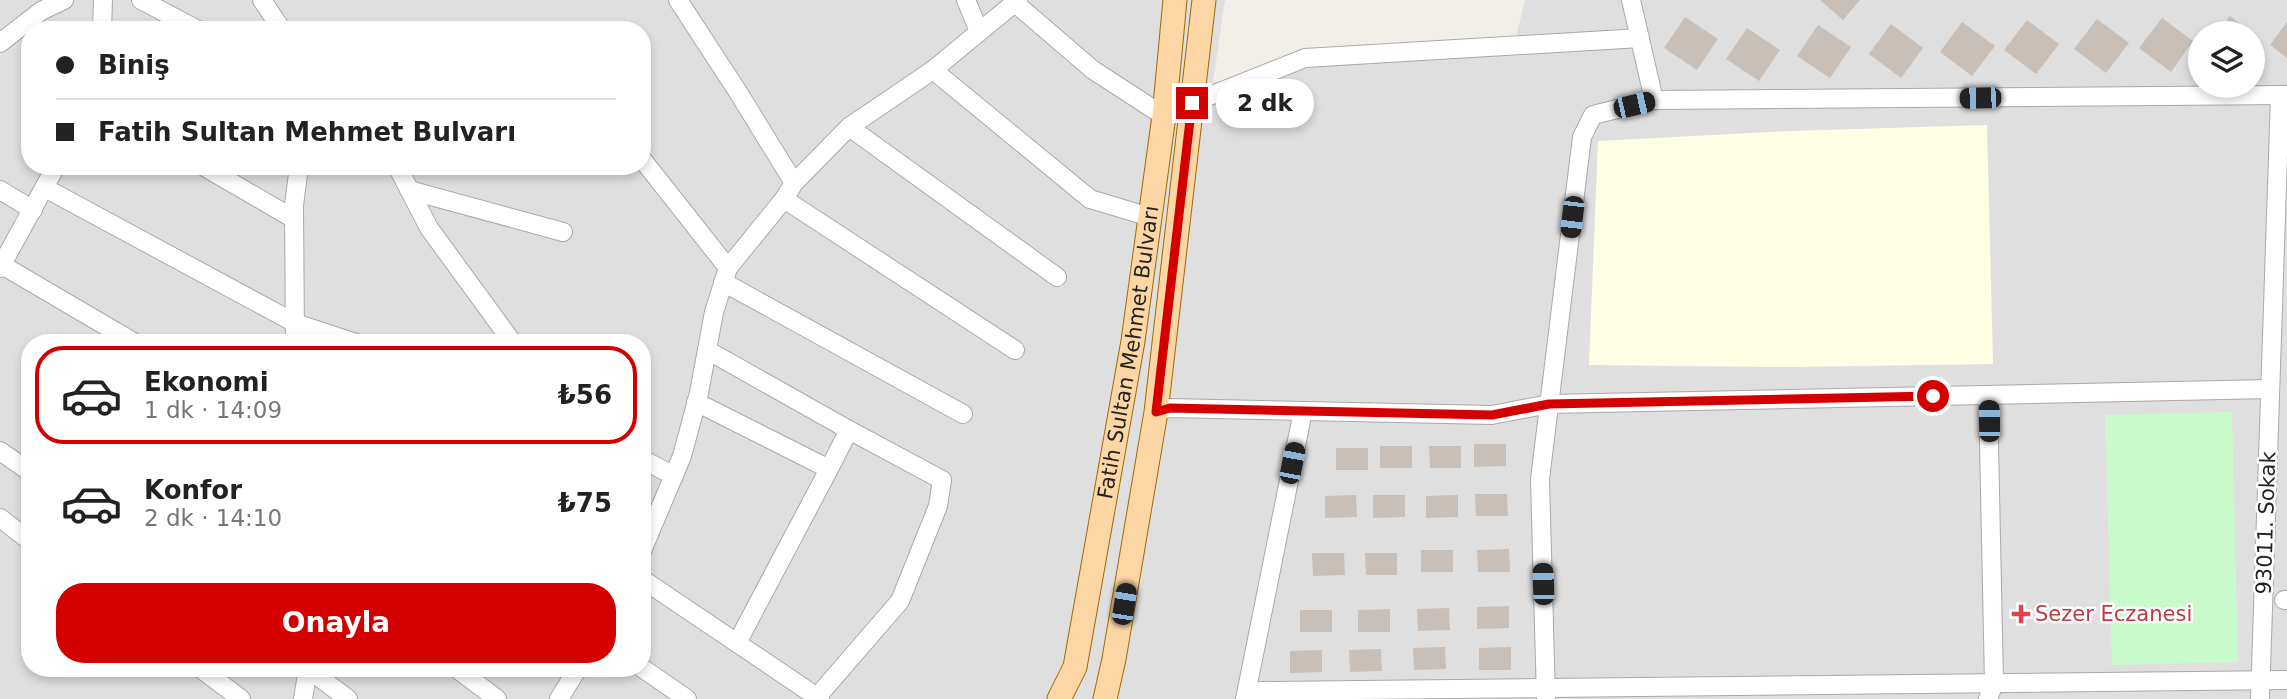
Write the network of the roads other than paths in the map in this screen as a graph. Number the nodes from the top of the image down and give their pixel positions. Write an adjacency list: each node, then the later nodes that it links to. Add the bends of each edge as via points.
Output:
1 (64, 0): 11 (street)
2 (103, 0): 12 (street)
3 (141, 0): 13 (street)
4 (262, 0): 14 (street)
5 (678, 0): 30 (street)
6 (966, 0): 16 (street)
7 (1175, 0): 23 (main road, Fatih Sultan Mehmet Bulvarı)
8 (1204, 0): 22 (main road, Fatih Sultan Mehmet Bulvarı)
9 (1631, 0): 17 (street)
10 (1016, 2): 16 (street); 23 (street, via 1093,69)
11 (28, 21)
12 (102, 21)
13 (181, 21)
14 (276, 21)
15 (21, 27): 18 (street)
16 (978, 30): 19 (street)
17 (1640, 38): 21 (street); 22 (street, via 1305,58)
18 (0, 43)
19 (933, 70): 24 (street); 36 (street, via 1090,199)
20 (2283, 95): 21 (street); 49 (street, 93011. Sokak)
21 (1654, 100): 52 (street, via 1593,115 1582,137)
22 (1192, 103): 54 (main road, Fatih Sultan Mehmet Bulvarı)
23 (1164, 116): 36 (main road, Fatih Sultan Mehmet Bulvarı)
24 (849, 127): 30 (street); 41 (street)
25 (651, 172): 40 (street)
26 (52, 175): 31 (street)
27 (218, 175): 37 (street)
28 (298, 175): 37 (street)
29 (402, 175): 32 (street)
30 (794, 183): 34 (street)
31 (46, 188): 35 (street); 42 (street)
32 (409, 190): 38 (street); 46 (street, via 429,228)
33 (0, 191): 35 (street)
34 (784, 199): 40 (street); 48 (street)
35 (33, 210): 39 (street)
36 (1150, 217): 85 (main road, Fatih Sultan Mehmet Bulvarı, via 1133,341 1075,667)
37 (294, 219): 42 (street)
38 (563, 232)
39 (1, 266): 43 (street)
40 (725, 275): 47 (street); 55 (street)
41 (1057, 277)
42 (295, 323): 44 (street); 45 (street)
43 (119, 334)
44 (295, 334)
45 (329, 334)
46 (503, 334)
47 (707, 350): 51 (street); 56 (street)
48 (1015, 350)
49 (2276, 379): 50 (street); 73 (street, 93011. Sokak)
50 (1988, 395): 52 (street); 75 (street)
51 (696, 402): 60 (street); 61 (street)
52 (1549, 404): 53 (street, via 1492,415); 77 (street, via 1539,479)
53 (1303, 411): 54 (street, via 1170,408); 87 (street)
54 (1156, 412): 86 (main road, Fatih Sultan Mehmet Bulvarı)
55 (963, 414)
56 (849, 430): 60 (street); 78 (street, via 942,480 938,506 900,601)
57 (0, 452): 59 (street)
58 (651, 464): 61 (street)
59 (21, 466)
60 (829, 469): 66 (street)
61 (674, 476): 63 (street)
62 (0, 518): 64 (street)
63 (651, 530)
64 (21, 534)
65 (651, 585): 66 (street)
66 (737, 643): 78 (street)
67 (651, 674): 84 (street)
68 (212, 677): 79 (street)
69 (307, 677): 80 (street)
70 (319, 677): 81 (street)
71 (468, 677): 82 (street)
72 (572, 677): 83 (street)
73 (2260, 680): 74 (street); 75 (street); 88 (street, 93011. Sokak)
74 (2287, 680)
75 (1991, 691): 76 (street)
76 (1772, 693): 77 (street)
77 (1546, 694): 87 (street, via 1260,691)
78 (819, 698)
79 (241, 699)
80 (303, 699)
81 (348, 699)
82 (497, 699)
83 (559, 699)
84 (687, 699)
85 (1059, 699)
86 (1105, 699)
87 (1247, 699)
88 (2260, 699)

